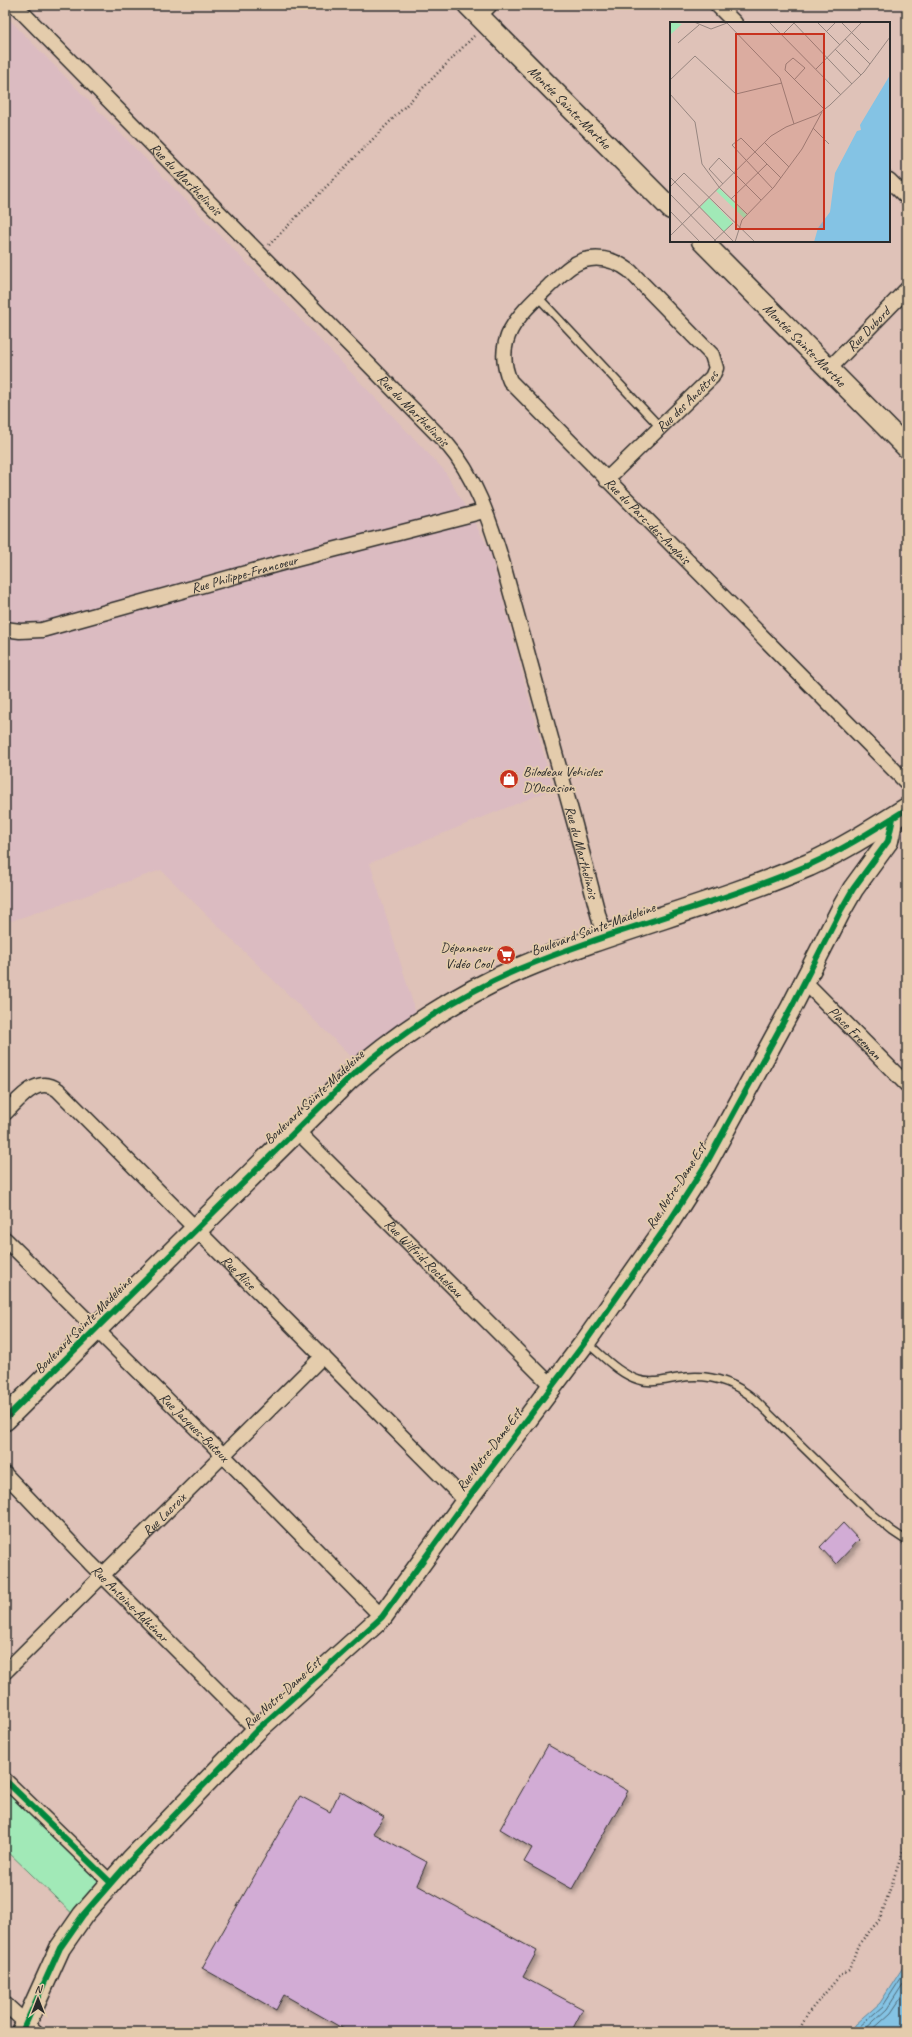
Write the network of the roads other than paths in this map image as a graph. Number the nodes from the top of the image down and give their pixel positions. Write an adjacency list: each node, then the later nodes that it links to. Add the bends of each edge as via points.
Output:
1 (16, 5): 16 (street, Rue du Marthelinois, via 447,444 464,468)
2 (717, 5): 4 (street)
3 (479, 9): 7 (street, Montée Sainte-Marthe)
4 (734, 22)
5 (890, 181): 6 (street)
6 (907, 198)
7 (670, 208)
8 (703, 242): 12 (street, Montée Sainte-Marthe)
9 (600, 258): 11 (street, Rue du Parc-des-Anglais, via 575,264); 13 (street, Rue des Ancêtres, via 617,262 630,271 715,359 716,368 712,377)
10 (907, 289): 12 (street, Rue Dubord)
11 (538, 297): 13 (lane); 15 (street, Rue du Parc-des-Anglais, via 523,311 510,330 504,352 506,372 521,394)
12 (829, 369): 14 (street, Montée Sainte-Marthe)
13 (660, 427): 15 (street, Rue des Ancêtres)
14 (907, 448)
15 (606, 480): 18 (street, Rue du Parc-des-Anglais)
16 (484, 511): 17 (street, Rue Philippe-Francoeur, via 42,630); 20 (street, Rue du Marthelinois, via 502,561)
17 (5, 629)
18 (907, 782)
19 (900, 814): 20 (main road, Boulevard Sainte-Madeleine, via 808,865); 21 (street, Rue Notre-Dame Est, via 888,840 853,889)
20 (604, 937): 24 (main road, Boulevard Sainte-Madeleine, via 516,971 433,1016 363,1066)
21 (804, 981): 22 (street, Place Freeman); 28 (street, Rue Notre-Dame Est, via 706,1164)
22 (907, 1085)
23 (5, 1113): 25 (street, Rue Alice, via 33,1087 43,1084 54,1086)
24 (296, 1130): 25 (main road, Boulevard Sainte-Madeleine); 30 (street, Rue Wilfrid-Rocheleau)
25 (195, 1229): 27 (main road, Boulevard Sainte-Madeleine); 29 (street, Rue Alice)
26 (5, 1239): 27 (street, Rue Jacques-Buteux)
27 (96, 1328): 31 (main road, Boulevard Sainte-Madeleine); 32 (street, Rue Jacques-Buteux)
28 (586, 1341): 30 (street, Rue Notre-Dame Est); 35 (lane, via 627,1375 641,1381 701,1376 722,1379 740,1388 869,1512)
29 (323, 1356): 32 (street, Rue Lacroix); 34 (street, Rue Alice)
30 (552, 1386): 34 (street, Rue Notre-Dame Est)
31 (5, 1419)
32 (224, 1456): 36 (street, Rue Lacroix); 37 (street, Rue Jacques-Buteux)
33 (5, 1474): 36 (street, Rue Antoine-Adhénar)
34 (466, 1501): 37 (street, Rue Notre-Dame Est)
35 (907, 1541)
36 (102, 1576): 38 (street, Rue Lacroix); 39 (street, Rue Antoine-Adhénar)
37 (382, 1617): 39 (street, Rue Notre-Dame Est)
38 (5, 1672)
39 (257, 1730): 41 (street, Rue Notre-Dame Est)
40 (5, 1780): 41 (street)
41 (110, 1882): 43 (street, Rue Notre-Dame Est, via 67,1937)
42 (5, 2004): 43 (street)
43 (28, 2029)

